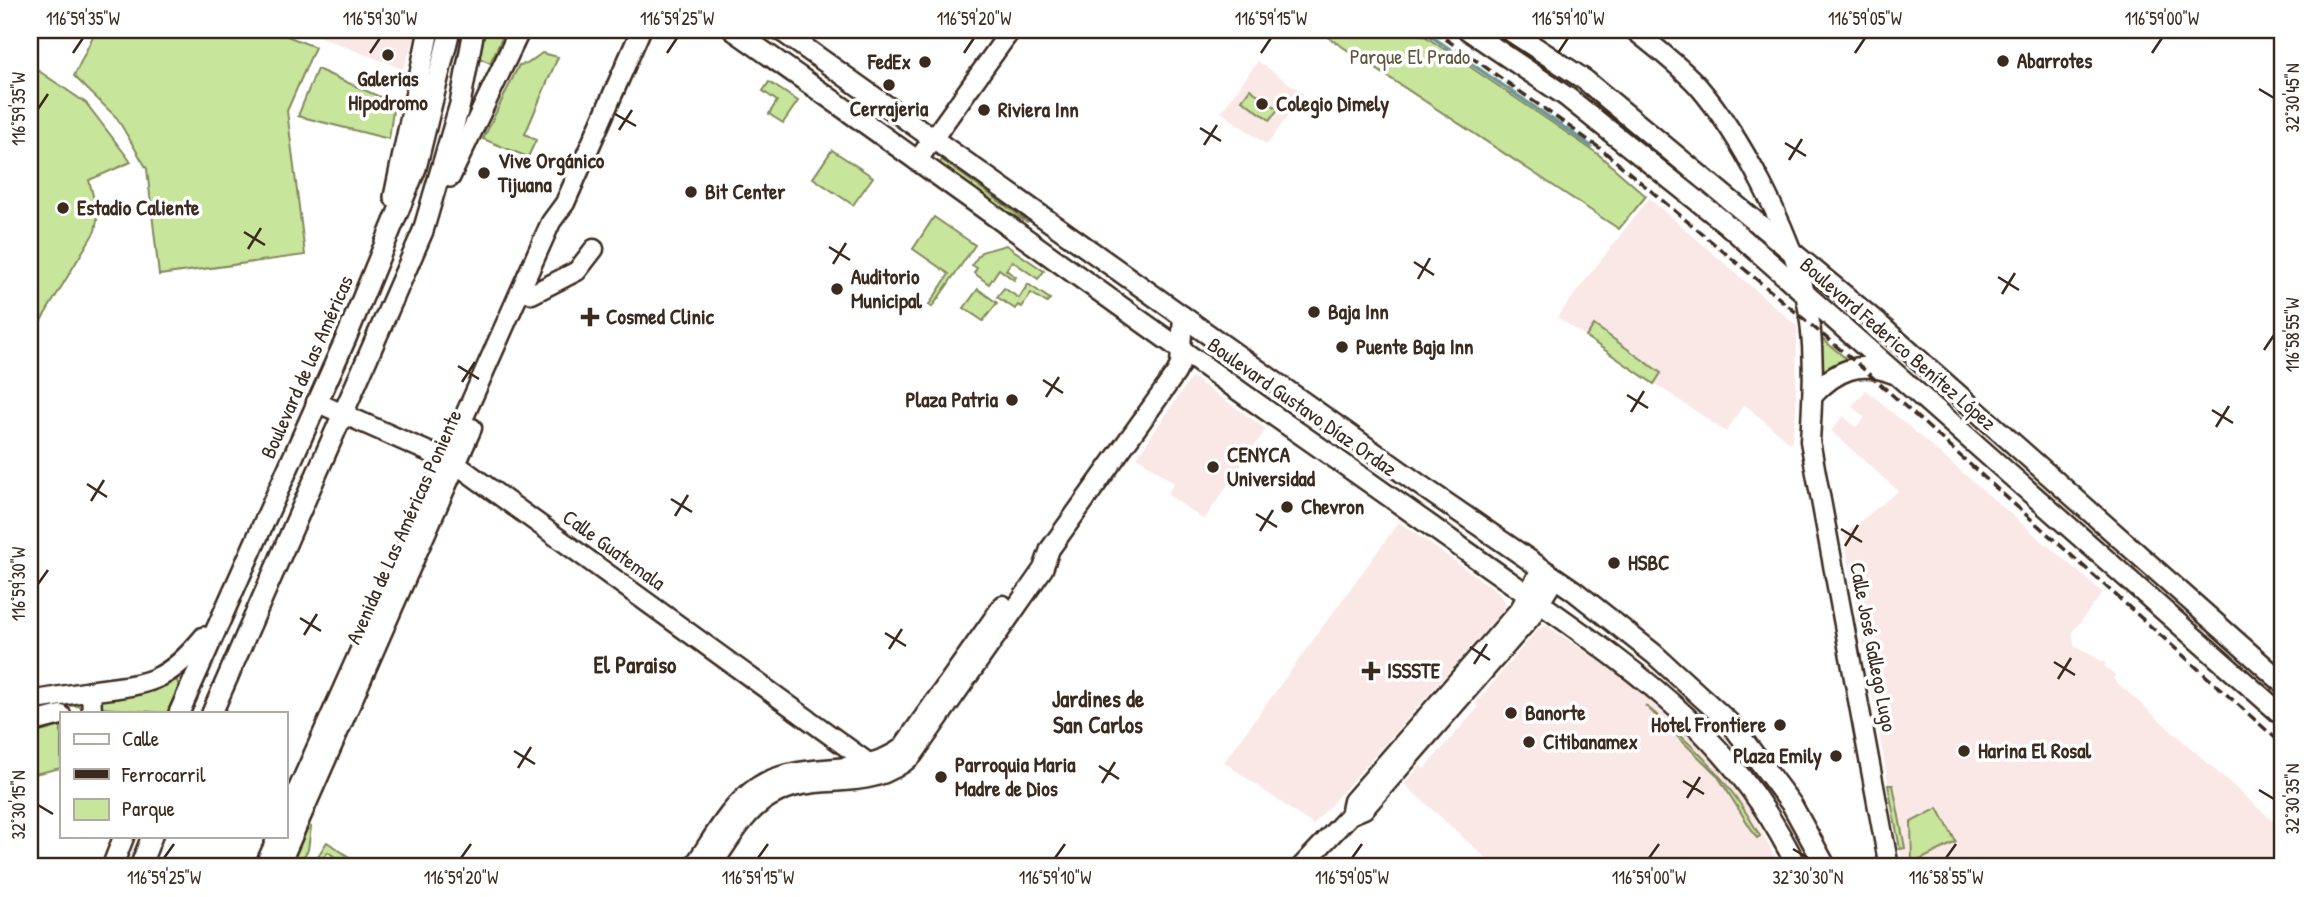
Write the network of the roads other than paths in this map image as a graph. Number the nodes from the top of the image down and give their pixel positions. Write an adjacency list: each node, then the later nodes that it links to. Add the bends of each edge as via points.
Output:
1 (429, 30): 12 (main road)
2 (450, 30): 13 (main road, Boulevard de las Américas)
3 (474, 30): 14 (main road)
4 (520, 30): 15 (main road)
5 (641, 30): 18 (street, Avenida de Las Américas Poniente)
6 (733, 30): 17 (main road, Boulevard Gustavo Díaz Ordaz)
7 (780, 30): 16 (main road, Boulevard Gustavo Díaz Ordaz)
8 (1011, 30): 16 (street)
9 (1468, 30): 23 (main road, Boulevard Federico Benítez López, via 1649,159)
10 (1509, 30): 21 (main road, Boulevard Federico Benítez López, via 1585,80)
11 (1634, 30): 21 (street, Calle José Gallego Lugo, via 1712,103 1751,167)
12 (423, 54): 13 (main road); 22 (main road)
13 (442, 62): 14 (main road); 22 (main road, Boulevard de las Américas, via 416,168)
14 (465, 73): 15 (main road); 19 (main road)
15 (497, 76): 19 (main road)
16 (933, 138): 17 (street); 25 (main road, Boulevard Gustavo Díaz Ordaz)
17 (917, 161): 26 (main road, Boulevard Gustavo Díaz Ordaz)
18 (565, 203): 24 (street, Avenida de Las Américas Poniente, via 562,227); 31 (street, Avenida de Las Américas Poniente, via 551,222)
19 (423, 231): 30 (main road)
20 (594, 249): 24 (street, via 577,271)
21 (1795, 262): 23 (street, Calle José Gallego Lugo); 36 (main road, Boulevard Federico Benítez López, via 1873,319)
22 (378, 263): 29 (main road, Boulevard de las Américas)
23 (1805, 292): 27 (main road, Boulevard Federico Benítez López); 28 (street, Calle José Gallego Lugo)
24 (532, 294): 31 (street, Avenida de Las Américas Poniente)
25 (1183, 316): 26 (street); 33 (main road, Boulevard Gustavo Díaz Ordaz)
26 (1180, 348): 32 (street, via 1176,373); 34 (main road, Boulevard Gustavo Díaz Ordaz)
27 (1901, 376): 28 (main road, via 1871,365 1860,366 1824,383); 43 (main road, Boulevard Federico Benítez López)
28 (1813, 395): 59 (street, Calle José Gallego Lugo, via 1810,441)
29 (316, 402): 30 (street, Calle Guatemala); 35 (main road, Boulevard de las Américas)
30 (344, 414): 31 (street, Calle Guatemala); 41 (main road)
31 (450, 461): 45 (street, Calle Guatemala); 46 (street, Avenida de Las Américas Poniente); 53 (street, Avenida de Las Américas Poniente)
32 (1050, 549): 45 (street, via 1034,561 902,747); 55 (street, via 1043,569 913,755 879,777 799,787 767,798 746,818)
33 (1548, 574): 34 (street); 58 (main road, Boulevard Gustavo Díaz Ordaz, via 1654,654 1732,726 1785,795)
34 (1535, 599): 56 (street, via 1353,801 1350,815); 57 (main road, Boulevard Gustavo Díaz Ordaz, via 1598,641 1696,724 1757,794)
35 (219, 621): 37 (main road, via 169,674); 40 (main road, Boulevard de las Américas)
36 (2282, 682)
37 (91, 691): 38 (street); 39 (street)
38 (30, 701)
39 (92, 712)
40 (179, 712)
41 (212, 712)
42 (60, 715): 44 (street)
43 (2282, 715)
44 (30, 723)
45 (870, 764): 54 (street, via 793,774 757,788 733,810)
46 (287, 814)
47 (123, 838): 50 (main road)
48 (151, 838): 51 (main road)
49 (277, 838): 52 (street)
50 (112, 867)
51 (140, 867)
52 (264, 867)
53 (279, 867)
54 (693, 867)
55 (711, 867)
56 (1301, 867)
57 (1797, 867)
58 (1826, 867)
59 (1889, 867)

